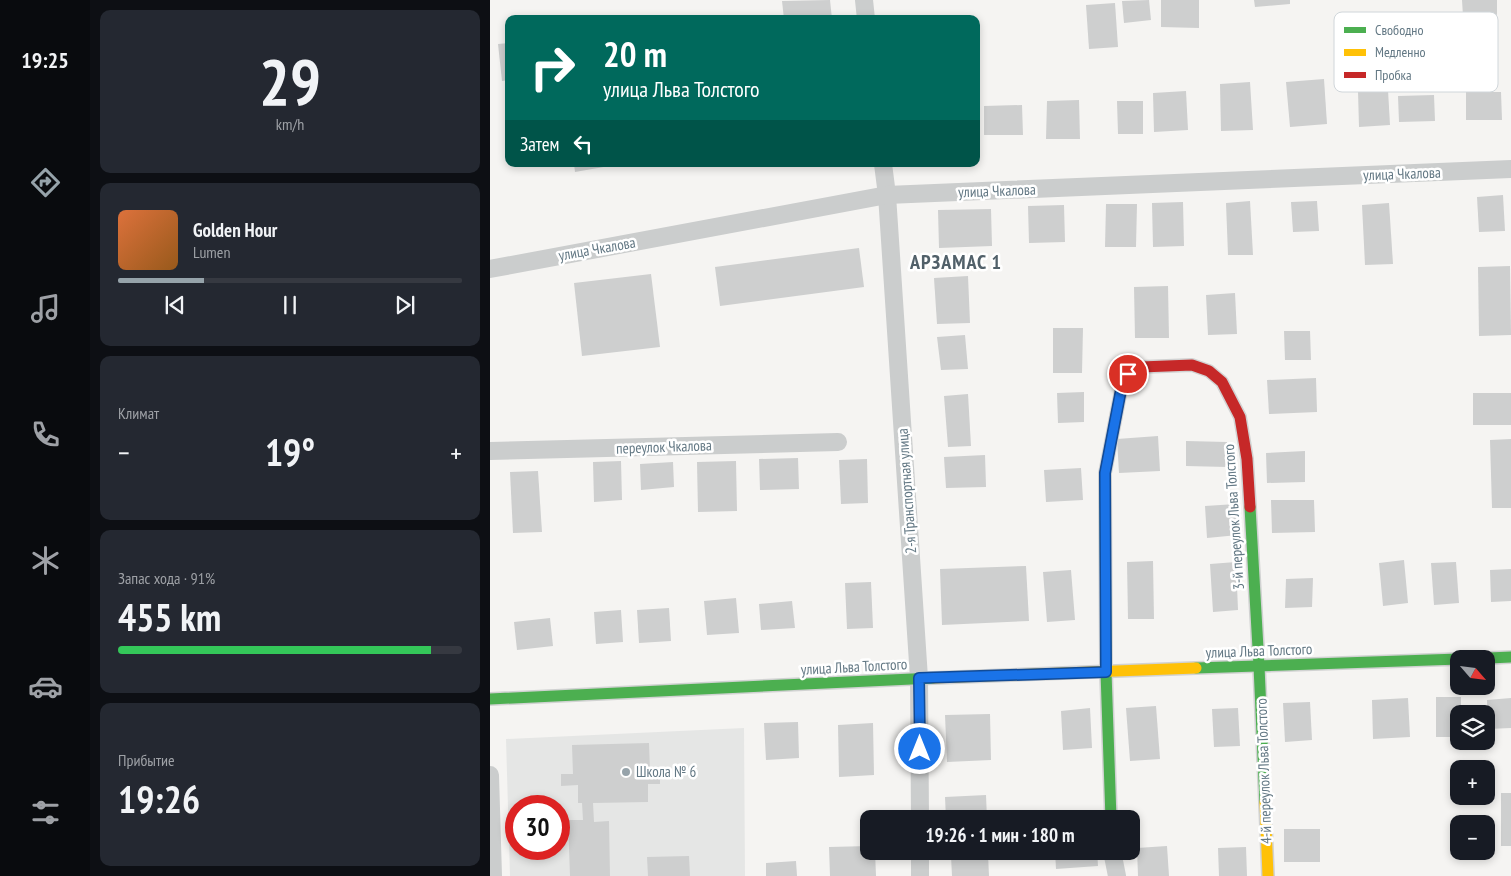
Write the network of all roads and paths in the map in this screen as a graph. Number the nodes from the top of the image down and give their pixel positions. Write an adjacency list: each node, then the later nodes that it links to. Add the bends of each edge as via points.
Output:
1 (864, 0): 2 (street)
2 (866, 15)
3 (883, 167): 5 (street, 2-я Транспортная улица)
4 (1511, 169): 5 (street, улица Чкалова)
5 (887, 195): 6 (street, улица Чкалова); 14 (street, 2-я Транспортная улица)
6 (490, 269)
7 (838, 442): 8 (street, переулок Чкалова)
8 (490, 451)
9 (1511, 657): 10 (street)
10 (1495, 658)
11 (1450, 659): 12 (street, улица Льва Толстого)
12 (1259, 666): 13 (street, улица Льва Толстого); 13 (street, 3-й переулок Льва Толстого, via 1247,459 1240,417 1222,382 1209,371 1192,365 1142,367 1128,374 1121,390 1105,473); 24 (street, 4-й переулок Льва Толстого)
13 (1106, 672): 14 (street, улица Льва Толстого); 18 (street)
14 (919, 678): 15 (street, улица Льва Толстого); 17 (street, 2-я Транспортная улица)
15 (490, 699)
16 (490, 775): 21 (street)
17 (920, 810)
18 (1111, 810)
19 (920, 860): 22 (street)
20 (1114, 860): 23 (street)
21 (493, 876)
22 (920, 876)
23 (1117, 876)
24 (1268, 876)

